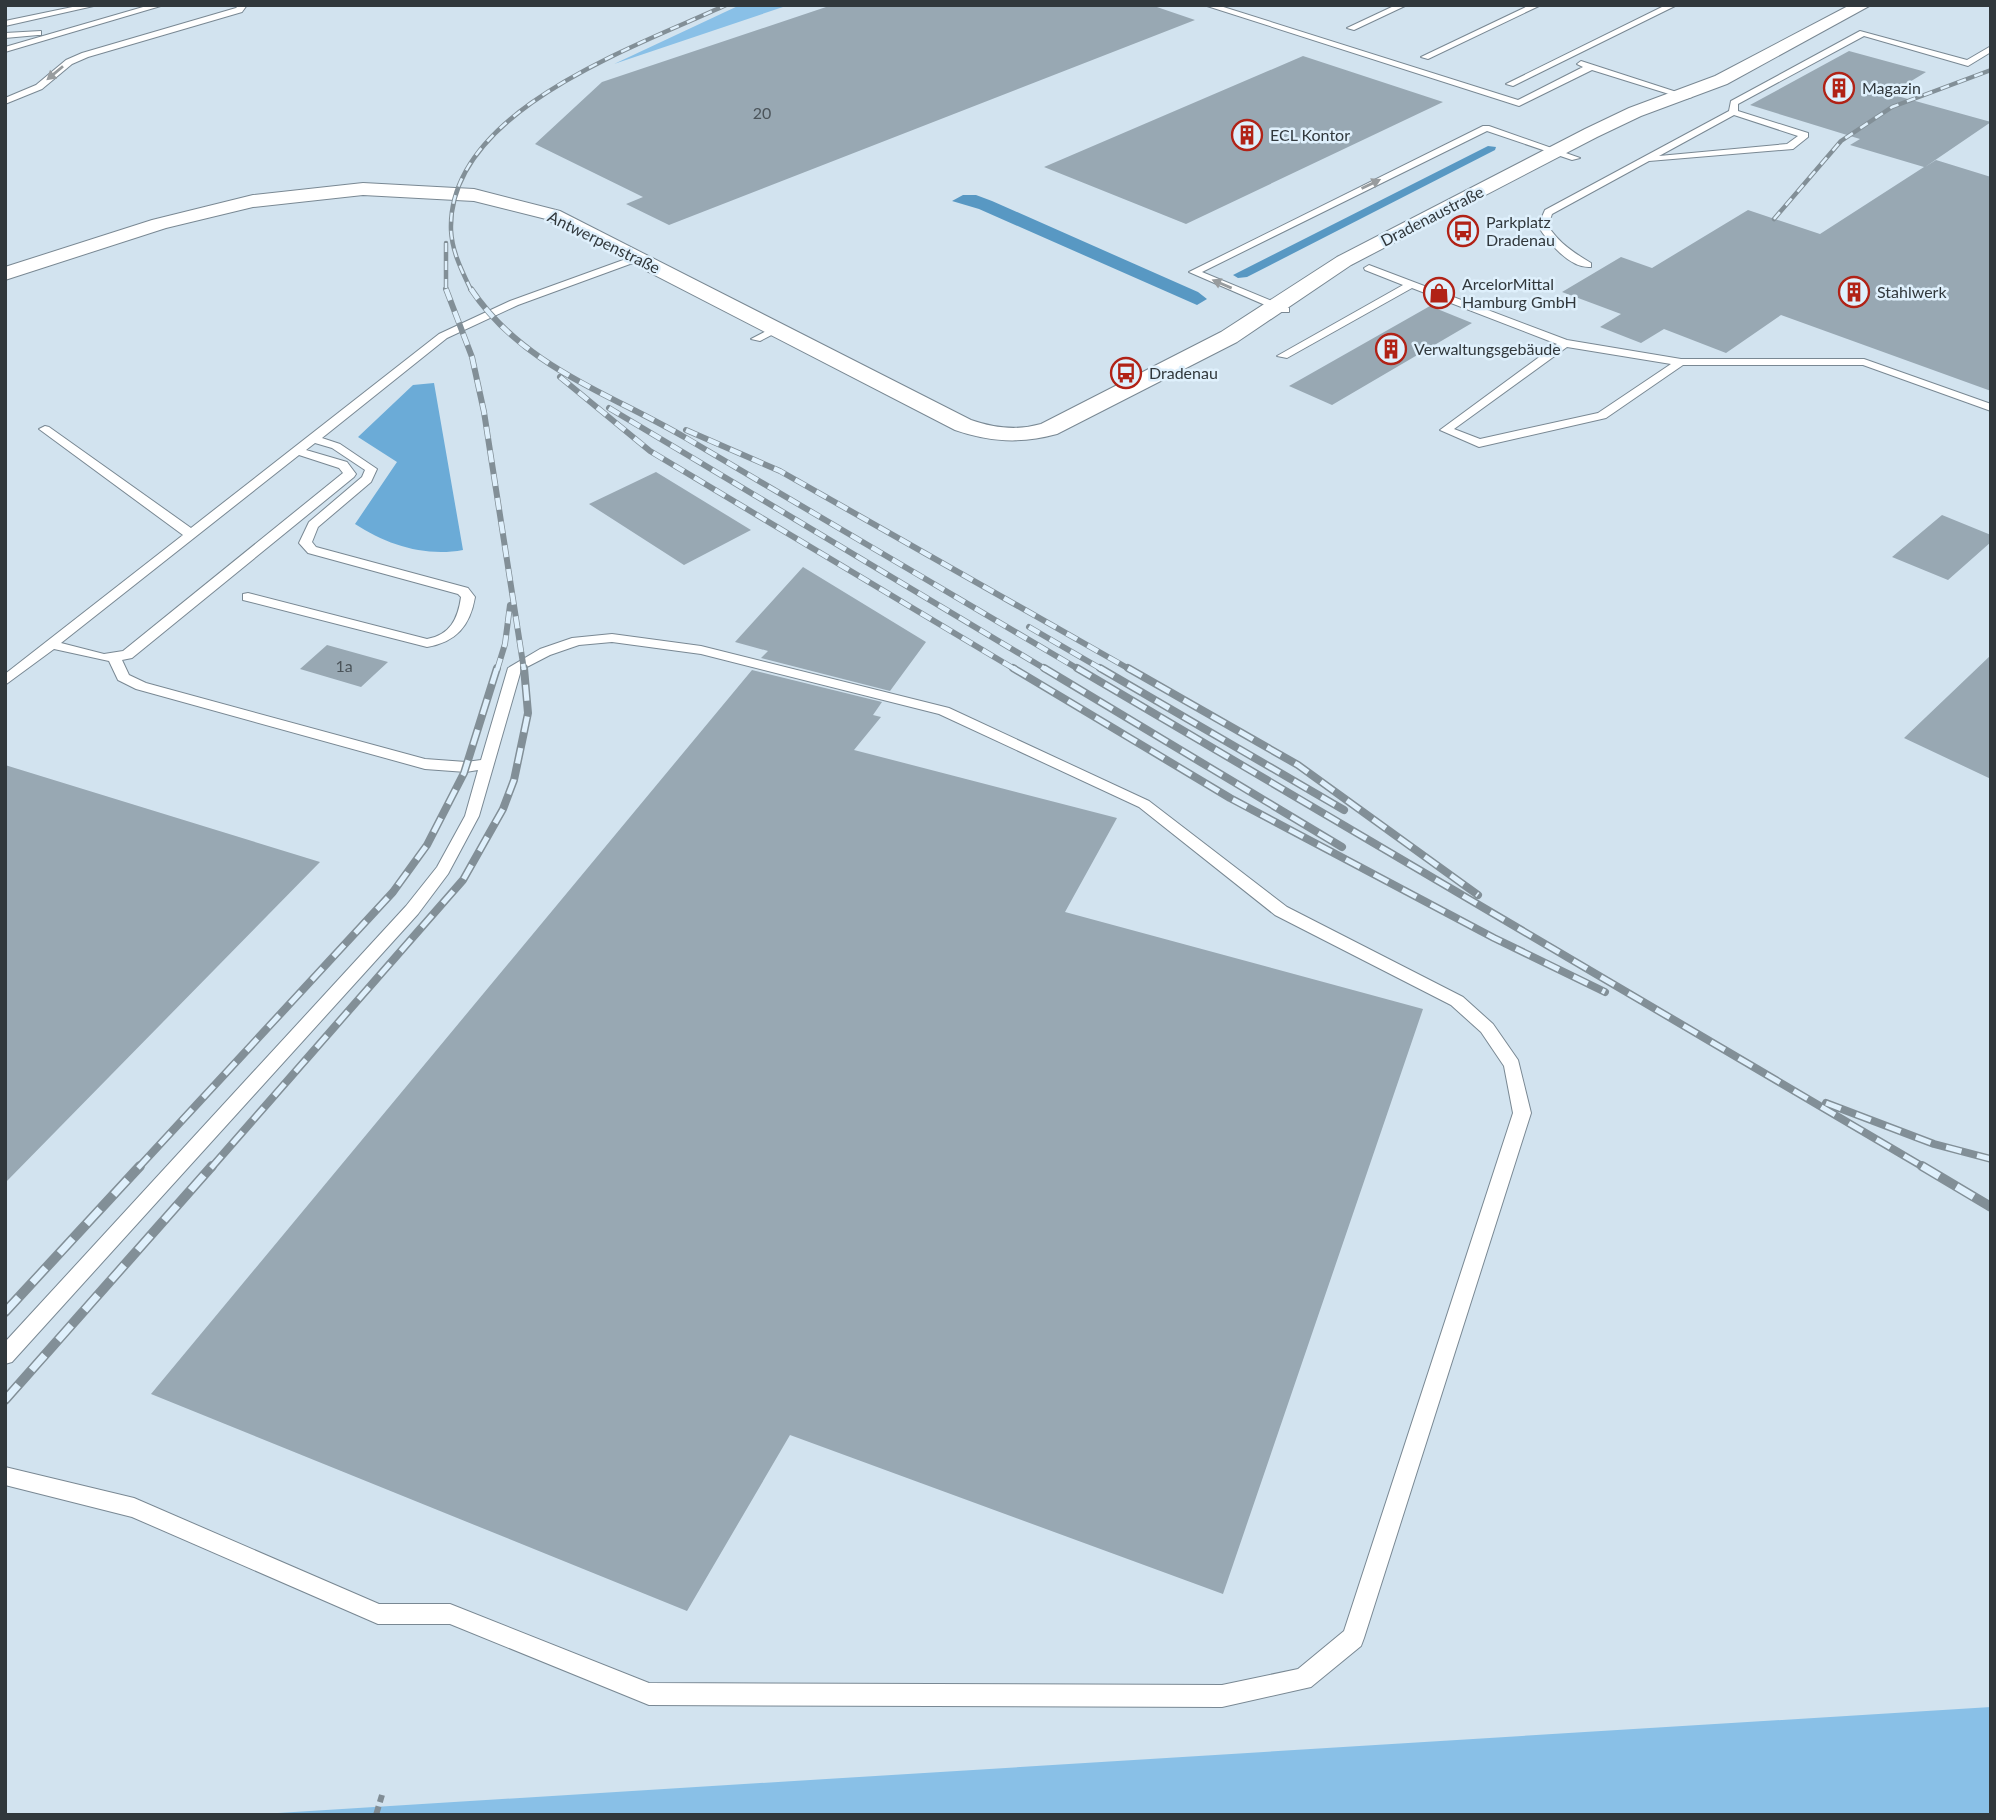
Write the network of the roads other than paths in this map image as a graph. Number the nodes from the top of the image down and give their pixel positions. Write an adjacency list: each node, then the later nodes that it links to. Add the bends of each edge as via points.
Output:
1 (94, 5): 10 (lane)
2 (151, 5): 12 (lane, via 53,31)
3 (160, 5): 14 (lane)
4 (243, 5): 20 (lane, one-way to 20, via 239,10 68,62 39,87)
5 (1208, 5): 17 (lane, via 1519,103)
6 (1403, 5): 11 (lane)
7 (1537, 5): 15 (lane)
8 (1673, 5): 16 (lane)
9 (1863, 5): 19 (street, Dradenaustraße)
10 (5, 24)
11 (1351, 28)
12 (5, 36)
13 (1991, 48): 21 (lane, via 1968,63 1863,33 1734,103)
14 (5, 50)
15 (1424, 57)
16 (1562, 59): 17 (lane); 18 (lane)
17 (1591, 67): 19 (lane)
18 (1510, 84)
19 (1685, 96): 22 (street, Dradenaustraße, via 1635,113)
20 (5, 101)
21 (1733, 112): 23 (lane); 23 (lane, via 1805,135 1790,147)
22 (1565, 155): 29 (street, Dradenaustraße, via 1344,261); 29 (lane, one-way to 22, via 1194,272 1486,128)
23 (1646, 159): 25 (lane, via 1548,212 1543,226 1550,239)
24 (638, 258): 27 (street, Antwerpenstraße, via 553,215 513,203 456,193 363,189 206,210); 35 (street, Antwerpenstraße, via 766,334 963,425); 36 (lane, via 444,336)
25 (1587, 265)
26 (1368, 268): 28 (lane)
27 (5, 274)
28 (1412, 284): 30 (lane); 31 (lane)
29 (1279, 308): 35 (street, Dradenaustraße, via 1072,418 1037,433)
30 (1565, 343): 32 (lane); 32 (lane, via 1446,430 1479,443 1602,416)
31 (1283, 356)
32 (1681, 362): 33 (lane, via 1864,362)
33 (1991, 408)
34 (44, 429): 38 (lane)
35 (1010, 436)
36 (314, 439): 37 (lane); 39 (lane, via 372,469 367,480 313,525 305,543 323,553 463,592 468,597 466,615 449,636 427,643)
37 (298, 451): 38 (lane); 41 (lane, via 343,465 350,474 127,655)
38 (192, 535): 40 (lane)
39 (248, 597)
40 (52, 645): 41 (lane, via 104,658); 42 (lane)
41 (114, 656): 43 (lane, via 123,677 141,686 425,764 467,767)
42 (5, 681)
43 (489, 763): 44 (lane, via 472,816 443,870 412,910); 45 (lane, via 515,668 577,641 612,638 701,650 944,711 1144,804 1281,911 1457,1001 1488,1028 1512,1065 1522,1113 1353,1638 1303,1679 1222,1696 649,1695 450,1614 378,1614 134,1508)
44 (5, 1356)
45 (5, 1476)

